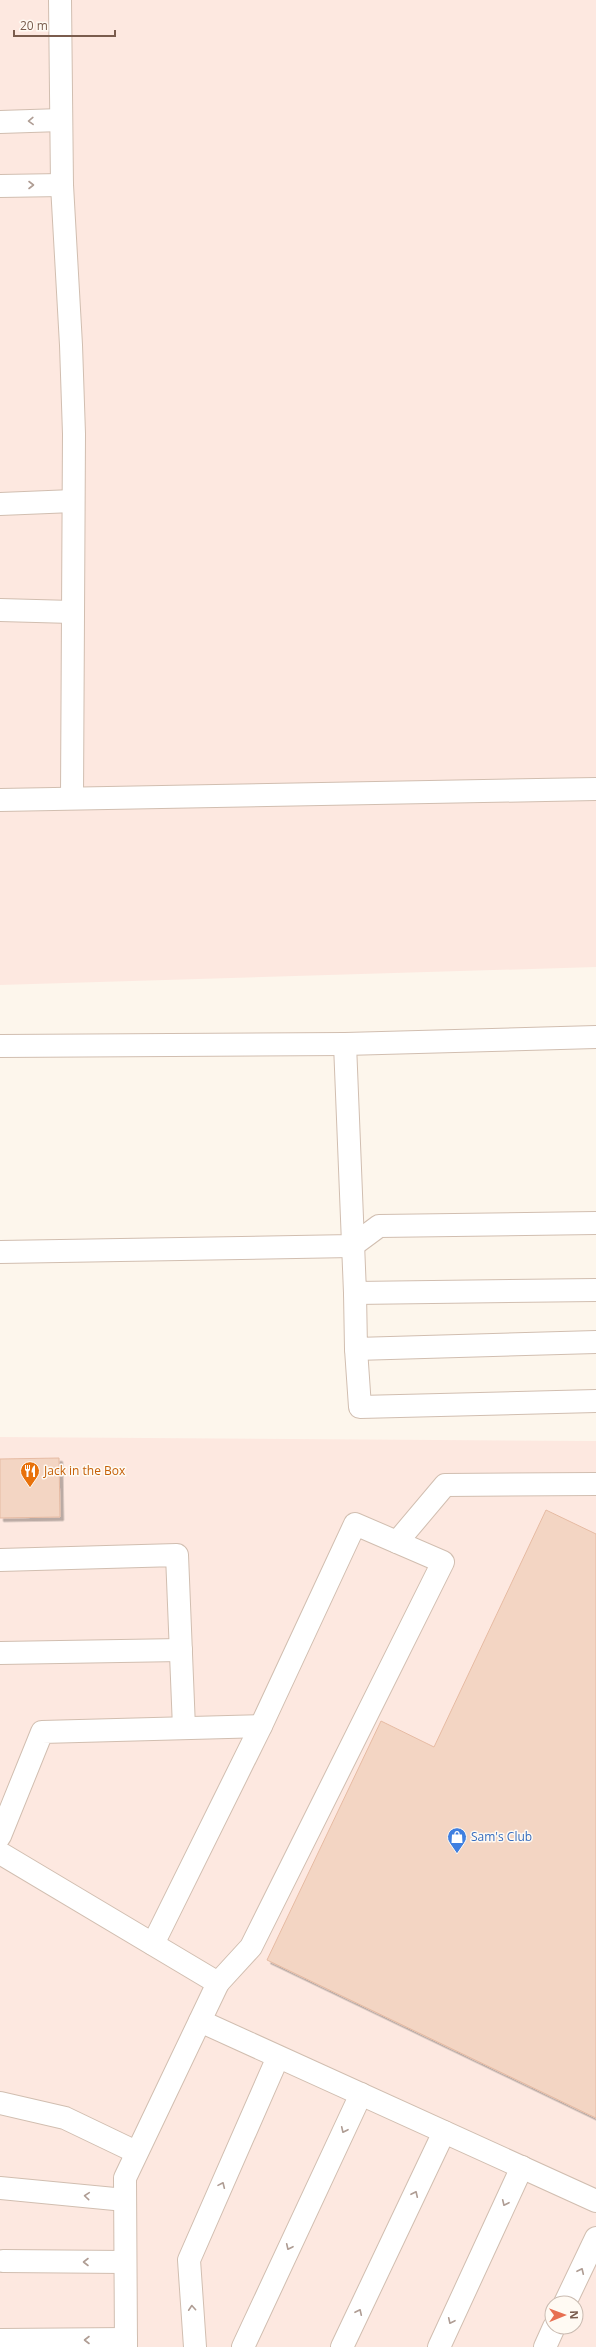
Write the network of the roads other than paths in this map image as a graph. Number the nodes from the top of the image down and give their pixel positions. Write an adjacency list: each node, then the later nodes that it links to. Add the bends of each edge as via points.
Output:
1 (60, 0): 2 (lane)
2 (61, 120): 3 (lane, one-way to 3); 4 (lane)
3 (0, 122)
4 (62, 185): 5 (lane, one-way to 4); 6 (lane, via 71,346)
5 (0, 186)
6 (73, 501): 7 (lane); 9 (lane)
7 (0, 504)
8 (0, 610): 9 (lane)
9 (72, 612): 11 (lane)
10 (596, 789): 11 (lane)
11 (72, 797): 12 (lane)
12 (0, 800)
13 (596, 1037): 14 (lane)
14 (345, 1044): 15 (lane); 17 (lane)
15 (0, 1046)
16 (596, 1223): 17 (lane, via 379,1226)
17 (352, 1246): 18 (lane); 20 (lane)
18 (0, 1252)
19 (596, 1290): 20 (lane)
20 (354, 1293): 22 (lane)
21 (596, 1342): 22 (lane)
22 (356, 1349): 23 (lane, via 360,1407)
23 (596, 1401)
24 (596, 1484): 25 (lane, via 445,1485)
25 (397, 1542): 29 (lane, via 355,1524); 34 (lane, via 443,1562 251,1947)
26 (0, 1560): 27 (lane, via 177,1555)
27 (181, 1650): 28 (lane); 30 (lane)
28 (0, 1653)
29 (261, 1726): 30 (lane); 33 (lane)
30 (184, 1728): 31 (lane, via 42,1732)
31 (0, 1836)
32 (0, 1853): 33 (lane)
33 (153, 1944): 34 (lane)
34 (218, 1983): 35 (lane)
35 (200, 2021): 36 (lane); 40 (lane)
36 (278, 2057): 37 (lane); 52 (lane, one-way to 36, via 189,2260)
37 (361, 2094): 39 (lane); 53 (lane, one-way to 53)
38 (0, 2103): 40 (lane, via 65,2118)
39 (444, 2132): 41 (lane); 54 (lane, one-way to 39)
40 (136, 2152): 43 (lane, via 124,2178)
41 (522, 2167): 44 (lane); 55 (lane, one-way to 55)
42 (0, 2188): 43 (lane, one-way to 42)
43 (126, 2200): 47 (lane)
44 (596, 2201)
45 (596, 2238): 48 (lane, one-way to 45)
46 (3, 2261): 47 (lane, one-way to 46)
47 (126, 2262): 51 (lane)
48 (570, 2295)
49 (550, 2335): 56 (lane)
50 (1, 2340): 51 (lane, one-way to 50)
51 (126, 2343)
52 (195, 2347)
53 (243, 2347)
54 (342, 2347)
55 (439, 2347)
56 (545, 2347)

